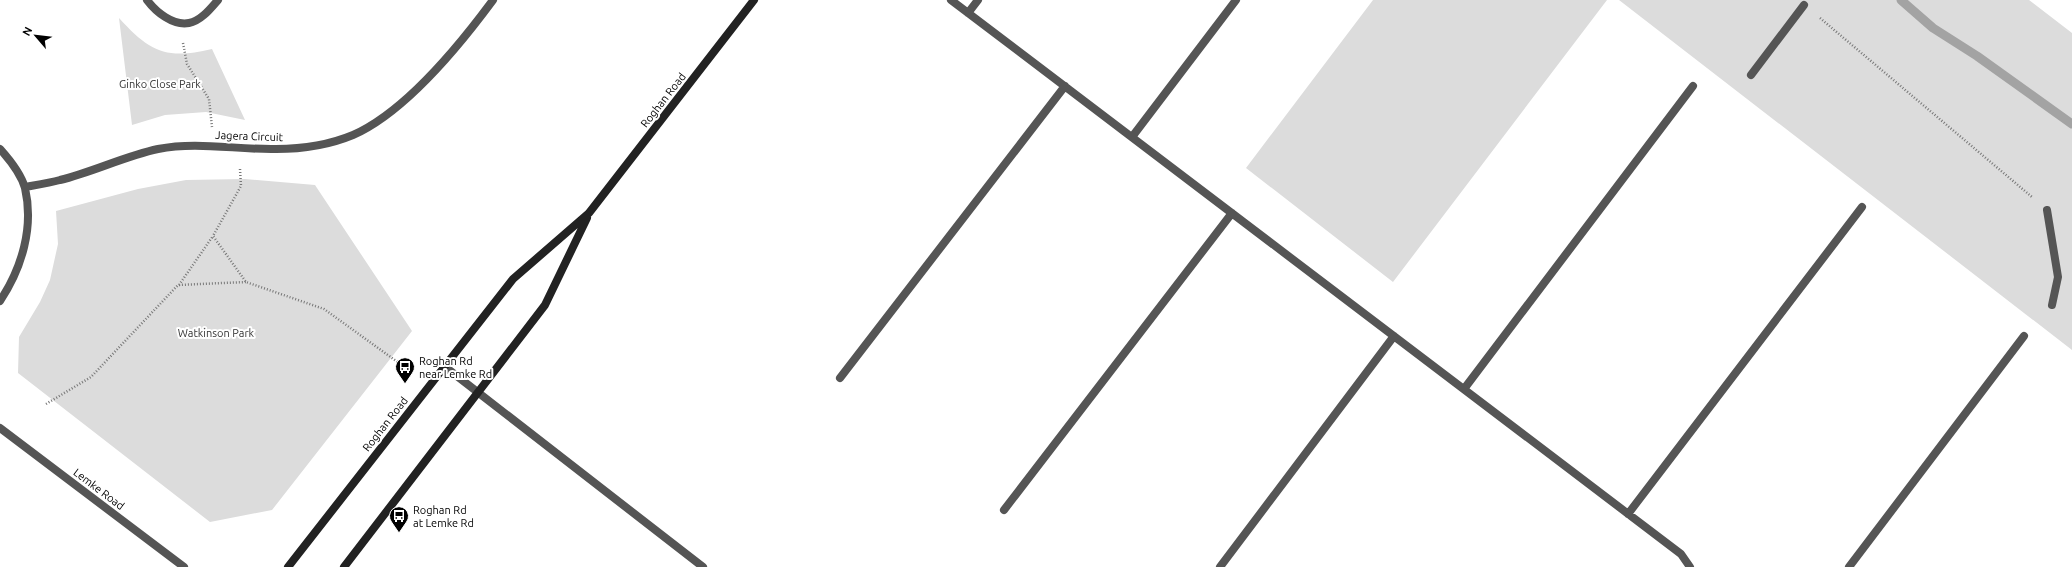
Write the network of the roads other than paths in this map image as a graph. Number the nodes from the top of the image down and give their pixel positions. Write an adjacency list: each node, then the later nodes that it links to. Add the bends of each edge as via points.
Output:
1 (147, 0): 2 (street, via 157,12 180,22 190,23 200,18)
2 (218, 0)
3 (493, 0): 15 (street, Jagera Circuit, via 457,45 402,102 373,124 352,135 332,142 276,149 213,146 158,149 60,180)
4 (754, 0): 19 (main road, Roghan Road)
5 (951, 0): 9 (street)
6 (978, 0): 9 (street)
7 (1236, 0): 13 (street)
8 (1804, 5): 10 (street)
9 (968, 13): 11 (street)
10 (1750, 75)
11 (1065, 86): 13 (street); 25 (street)
12 (1693, 86): 26 (street)
13 (1132, 137): 18 (street)
14 (0, 149): 15 (street)
15 (25, 187): 20 (street, via 28,213 24,252 16,274)
16 (1862, 207): 30 (street)
17 (2047, 210): 21 (street, via 2058,277)
18 (1232, 213): 22 (street); 29 (street)
19 (589, 214): 24 (main road, Roghan Road, via 513,279); 27 (main road, Roghan Road, via 545,305)
20 (0, 301)
21 (2052, 305)
22 (1394, 336): 26 (street); 35 (street)
23 (2024, 336): 37 (street)
24 (444, 366): 27 (street); 32 (main road, Roghan Road)
25 (840, 378)
26 (1464, 389): 30 (street)
27 (478, 393): 33 (main road, Roghan Road); 34 (street)
28 (0, 428): 31 (street, Lemke Road)
29 (1004, 510)
30 (1628, 514): 36 (street, via 1681,554)
31 (184, 567)
32 (288, 567)
33 (344, 567)
34 (703, 567)
35 (1220, 567)
36 (1690, 567)
37 (1849, 567)

